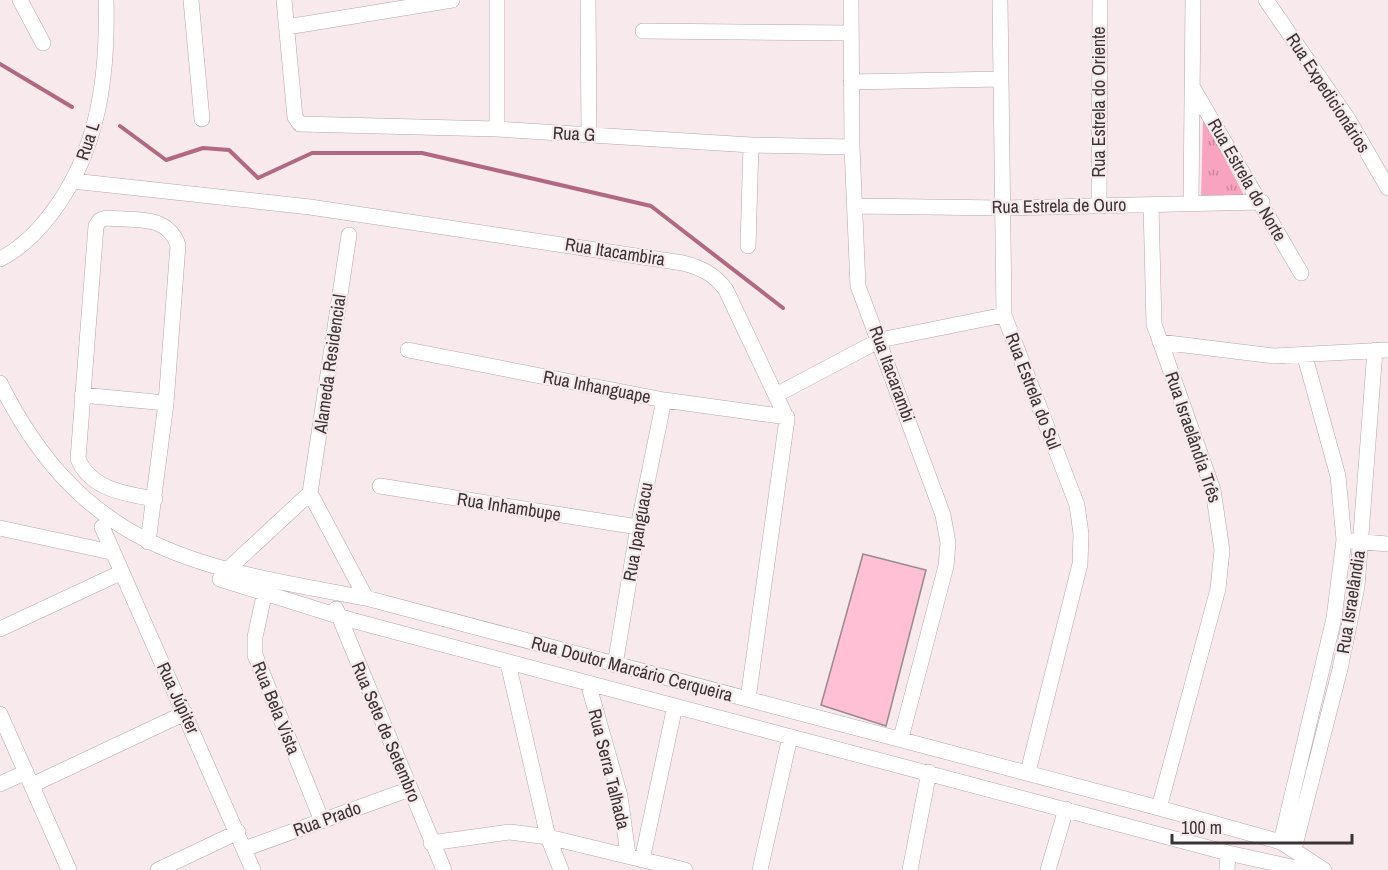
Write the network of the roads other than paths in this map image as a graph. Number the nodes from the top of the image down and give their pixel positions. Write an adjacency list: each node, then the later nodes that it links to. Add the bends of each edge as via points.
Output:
1 (20, 0): 16 (street)
2 (106, 0): 25 (street, Rua L, via 106,59 100,100 94,130)
3 (191, 0): 20 (street)
4 (284, 0): 13 (street)
5 (452, 0): 13 (street)
6 (497, 0): 21 (street)
7 (588, 0): 22 (street)
8 (851, 0): 15 (street, Rua Itacarambi)
9 (1000, 0): 17 (street, Rua Estrela do Sul)
10 (1100, 0): 29 (street, Rua Estrela do Oriente)
11 (1193, 0): 19 (street)
12 (1266, 0): 26 (street, Rua Expedicionários, via 1348,119)
13 (287, 27): 21 (street, Rua G, via 297,122)
14 (643, 31): 15 (street)
15 (850, 33): 18 (street, Rua Itacarambi)
16 (43, 43)
17 (1001, 79): 18 (street); 32 (street, Rua Estrela do Sul)
18 (851, 82): 24 (street, Rua Itacarambi)
19 (1193, 88): 27 (street, Rua Estrela do Norte); 28 (street)
20 (202, 119)
21 (497, 129): 22 (street, Rua G)
22 (589, 134): 23 (street, Rua G)
23 (751, 145): 24 (street, Rua G); 34 (street)
24 (852, 147): 31 (street, Rua Itacarambi)
25 (73, 181): 35 (street, Rua L, via 40,229); 46 (street, Rua Itacambira, via 389,218 704,269 726,290)
26 (1388, 188)
27 (1262, 202): 28 (street, Rua Estrela de Ouro); 37 (street, Rua Estrela do Norte)
28 (1191, 203): 30 (street, Rua Estrela de Ouro)
29 (1099, 205): 30 (street, Rua Estrela de Ouro); 32 (street, Rua Estrela de Ouro)
30 (1151, 205): 40 (street, Rua Israelândia Três, via 1152,317)
31 (856, 206): 32 (street, Rua Estrela de Ouro); 39 (street, Rua Itacarambi, via 858,286)
32 (1002, 208): 38 (street, Rua Estrela do Sul)
33 (349, 235): 52 (street, Alameda Residencial)
34 (748, 246)
35 (4, 257): 36 (street, Rua L)
36 (0, 271)
37 (1301, 273)
38 (1004, 315): 39 (street); 83 (street, Rua Estrela do Sul, via 1077,505 1081,534 1080,564)
39 (880, 340): 46 (street); 80 (street, Rua Itacarambi, via 943,515 948,543 946,566)
40 (1160, 342): 43 (street); 87 (street, Rua Israelândia Três, via 1213,490 1222,550 1218,589)
41 (408, 350): 47 (street, Rua Inhanguape)
42 (1382, 350): 43 (street); 59 (street, Rua Israelândia)
43 (1305, 357): 57 (street, via 1338,476)
44 (0, 383): 58 (street, Rua Doutor Marcário Cerqueira, via 33,442 69,486 107,518)
45 (82, 395): 48 (street); 48 (street, via 96,226 106,218 161,223 174,234 178,245); 53 (street, via 77,445 82,468 109,489)
46 (776, 395): 50 (street, Rua Itacambira)
47 (664, 400): 50 (street, Rua Inhanguape); 55 (street, Rua Ipanguacu)
48 (166, 403): 53 (street)
49 (0, 404): 54 (street, Rua Doutor Marcário Cerqueira, via 41,470)
50 (787, 417): 72 (street)
51 (380, 486): 55 (street, Rua Inhambupe)
52 (310, 493): 62 (street); 66 (street)
53 (155, 499): 58 (street)
54 (102, 527): 61 (street, Rua Júpiter); 64 (street, Rua Doutor Marcário Cerqueira, via 183,566)
55 (638, 527): 70 (street, Rua Ipanguacu)
56 (0, 528): 61 (street)
57 (1344, 540): 59 (street); 93 (street, via 1334,618)
58 (148, 542): 62 (street, Rua Doutor Marcário Cerqueira)
59 (1361, 542): 60 (street); 93 (street, Rua Israelândia, via 1351,625)
60 (1388, 544)
61 (111, 552): 63 (street, Rua Júpiter)
62 (226, 571): 65 (street, Rua Doutor Marcário Cerqueira)
63 (120, 573): 68 (street); 75 (street, Rua Júpiter)
64 (265, 591): 67 (street, Rua Doutor Marcário Cerqueira); 89 (street, Rua Bela Vista, via 255,655)
65 (331, 592): 66 (street, Rua Doutor Marcário Cerqueira); 67 (street, Rua Sete de Setembro)
66 (366, 598): 70 (street, Rua Doutor Marcário Cerqueira)
67 (337, 615): 69 (street, Rua Doutor Marcário Cerqueira); 86 (street, Rua Sete de Setembro)
68 (0, 628)
69 (508, 663): 71 (street, Rua Doutor Marcário Cerqueira); 91 (street)
70 (615, 665): 72 (street, Rua Doutor Marcário Cerqueira)
71 (588, 683): 73 (street, Rua Doutor Marcário Cerqueira); 96 (street, Rua Serra Talhada, via 620,796)
72 (748, 699): 74 (street, Rua Doutor Marcário Cerqueira)
73 (675, 706): 78 (street, Rua Doutor Marcário Cerqueira); 96 (street)
74 (778, 707): 77 (street, Rua Doutor Marcário Cerqueira); 78 (street, via 776,720)
75 (185, 713): 84 (street); 90 (street, Rua Júpiter)
76 (0, 714): 84 (street)
77 (812, 716): 80 (street, Rua Doutor Marcário Cerqueira); 81 (street, via 801,726)
78 (768, 731): 79 (street, Rua Doutor Marcário Cerqueira)
79 (789, 737): 81 (street, Rua Doutor Marcário Cerqueira); 103 (street)
80 (901, 738): 83 (street, Rua Doutor Marcário Cerqueira)
81 (806, 741): 82 (street, Rua Doutor Marcário Cerqueira)
82 (929, 772): 88 (street, Rua Doutor Marcário Cerqueira); 104 (street)
83 (1028, 772): 87 (street, Rua Doutor Marcário Cerqueira)
84 (29, 778): 85 (street); 97 (street)
85 (0, 784)
86 (410, 789): 89 (street, Rua Prado); 92 (street, Rua Sete de Setembro)
87 (1159, 808): 93 (street, Rua Doutor Marcário Cerqueira)
88 (1066, 809): 95 (street, Rua Doutor Marcário Cerqueira); 105 (street)
89 (322, 821): 94 (street, Rua Prado)
90 (238, 832): 94 (street, Rua Júpiter); 98 (street)
91 (548, 837): 92 (street, via 496,832); 96 (street); 101 (street)
92 (431, 843): 100 (street, Rua Sete de Setembro)
93 (1287, 845): 108 (street, Rua Doutor Marcário Cerqueira)
94 (244, 849): 99 (street, Rua Júpiter)
95 (1228, 854): 106 (street); 107 (street, Rua Doutor Marcário Cerqueira)
96 (644, 862): 102 (street)
97 (69, 870)
98 (158, 870)
99 (253, 870)
100 (444, 870)
101 (561, 870)
102 (685, 870)
103 (760, 870)
104 (910, 870)
105 (1048, 870)
106 (1227, 870)
107 (1305, 870)
108 (1324, 870)

